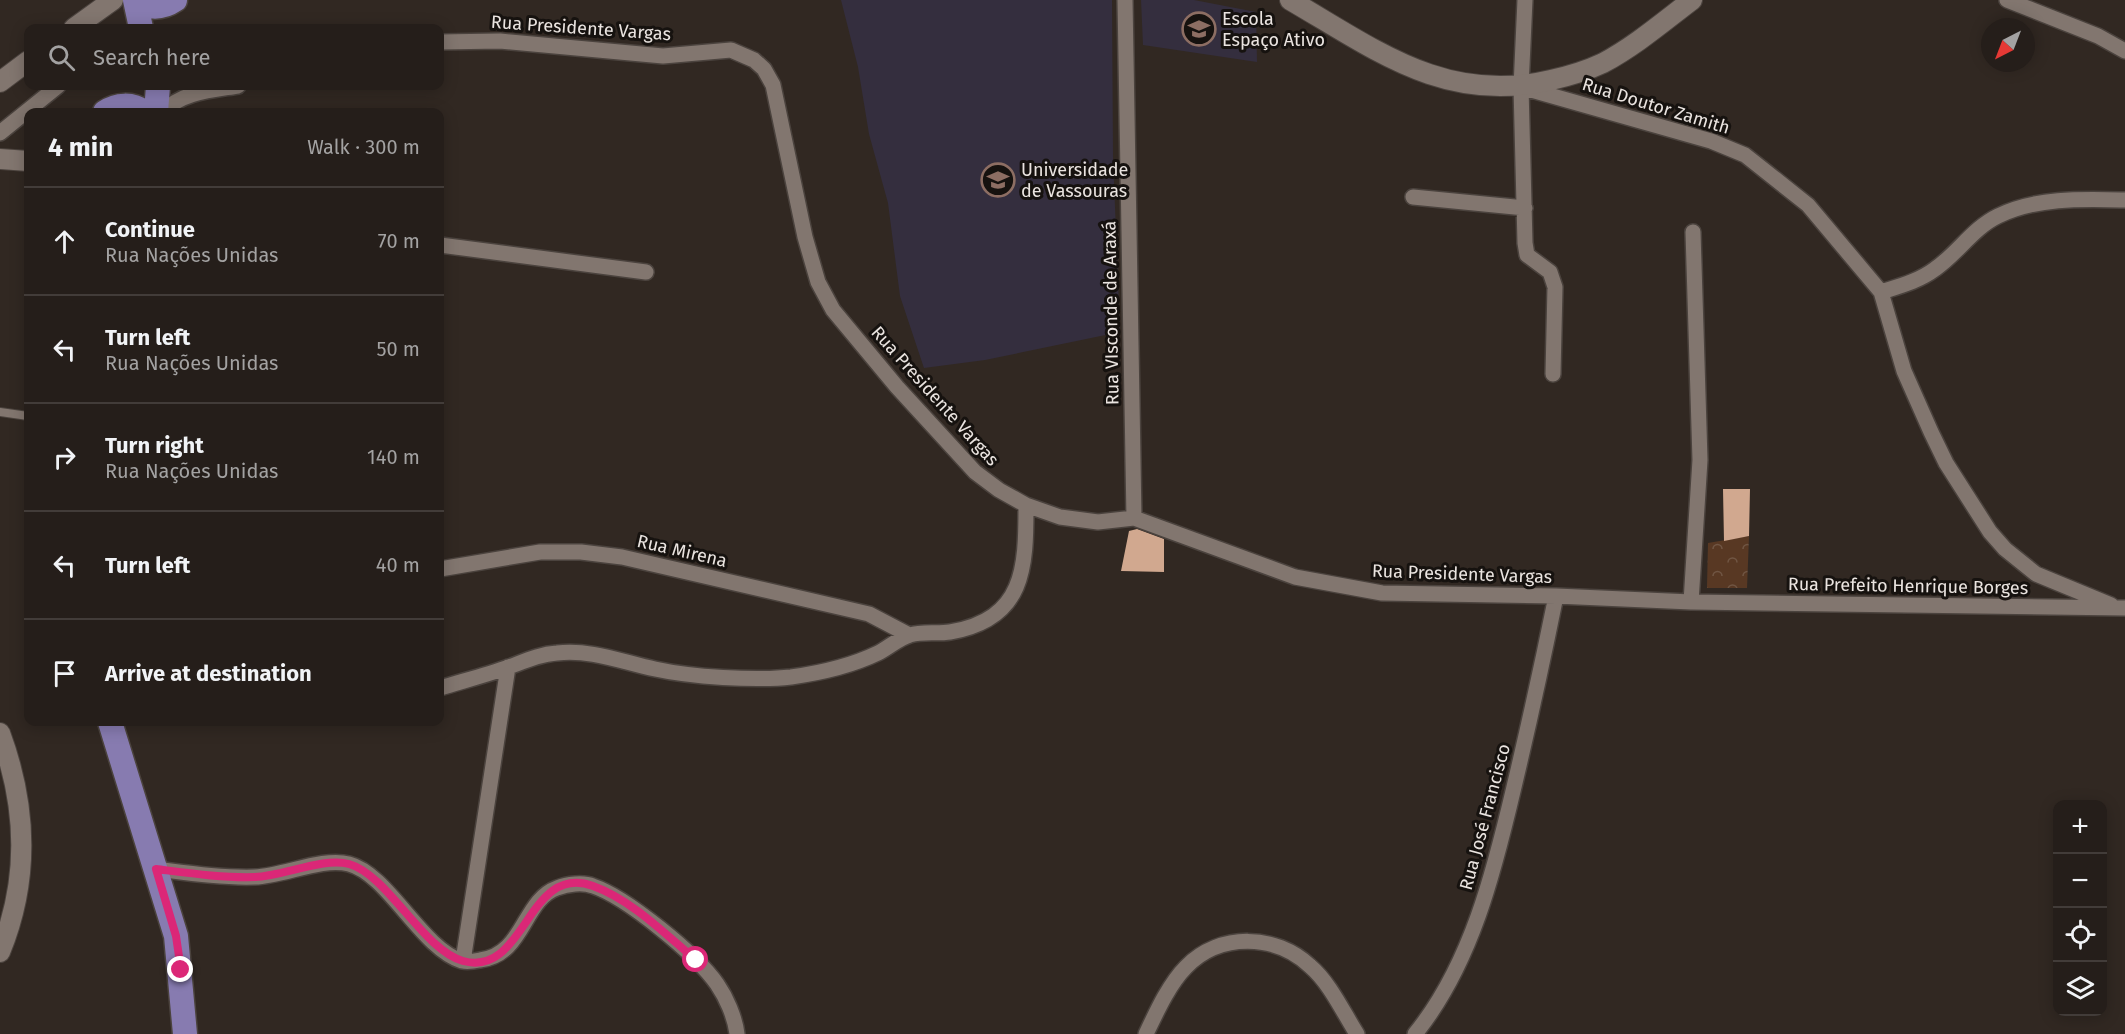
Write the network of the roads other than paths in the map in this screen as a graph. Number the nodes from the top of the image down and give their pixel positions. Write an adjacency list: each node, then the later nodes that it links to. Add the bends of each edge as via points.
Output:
1 (113, 0): 7 (street)
2 (1125, 0): 38 (street, Rua VIsconde de Araxá)
3 (1290, 0): 12 (street, via 1421,72 1485,87)
4 (1525, 0): 12 (street)
5 (1692, 0): 12 (street, via 1602,63)
6 (2007, 0): 9 (street)
7 (80, 24)
8 (444, 42): 37 (street, Rua Presidente Vargas, via 500,41 663,56 731,50 754,60 773,85 805,237 818,282 833,310 975,472)
9 (2125, 51)
10 (24, 64): 11 (street)
11 (0, 82)
12 (1521, 87): 29 (street); 33 (street, Rua Doutor Zamith, via 1677,130 1745,156 1808,205)
13 (53, 90): 17 (street)
14 (130, 90): 18 (main road)
15 (158, 90): 21 (main road)
16 (212, 90): 22 (street, via 183,98)
17 (31, 108)
18 (114, 108)
19 (119, 108): 20 (main road)
20 (135, 108)
21 (156, 108)
22 (169, 108)
23 (24, 114): 24 (street)
24 (0, 133)
25 (0, 159): 26 (street)
26 (24, 161)
27 (1413, 197): 29 (street)
28 (2125, 200): 33 (street, via 2064,201 1998,216 1974,232 1935,269 1914,282)
29 (1525, 208): 34 (street, via 1527,255 1550,272 1555,287)
30 (1693, 232): 41 (street, via 1700,450)
31 (444, 246): 32 (street)
32 (646, 272)
33 (1881, 292): 42 (street, Rua Doutor Zamith, via 1905,371 1931,432 1990,532 2036,574)
34 (1553, 374)
35 (0, 412): 36 (lane)
36 (24, 415)
37 (1026, 505): 38 (street, Rua Presidente Vargas, via 1060,517 1098,522); 43 (street, via 1024,567 1016,590 1002,610 965,629)
38 (1134, 518): 40 (street, Rua Presidente Vargas, via 1295,577 1330,584 1382,593)
39 (444, 569): 43 (street, Rua Mirena, via 540,552 622,557 869,614)
40 (1556, 596): 41 (street, Rua Presidente Vargas); 55 (street, Rua José Francisco, via 1494,870 1459,960 1432,1013)
41 (1692, 602): 42 (street, Rua Prefeito Henrique Borges)
42 (2122, 608)
43 (909, 635): 44 (street, via 878,653 837,669 789,677 656,669 589,653 557,652)
44 (508, 667): 45 (street); 50 (street)
45 (444, 687)
46 (111, 726): 48 (main road)
47 (0, 733): 49 (street, via 18,796 23,837 21,879)
48 (156, 869): 50 (street, via 256,877 333,863 350,864 374,881 436,945); 51 (main road, via 176,936)
49 (0, 952)
50 (463, 961): 52 (street, via 499,955 555,888 591,885 627,905 696,960 717,984)
51 (185, 1034)
52 (737, 1034)
53 (1146, 1034): 54 (street, via 1184,968 1201,954 1244,940 1269,942 1295,953 1312,968)
54 (1357, 1034)
55 (1415, 1034)

